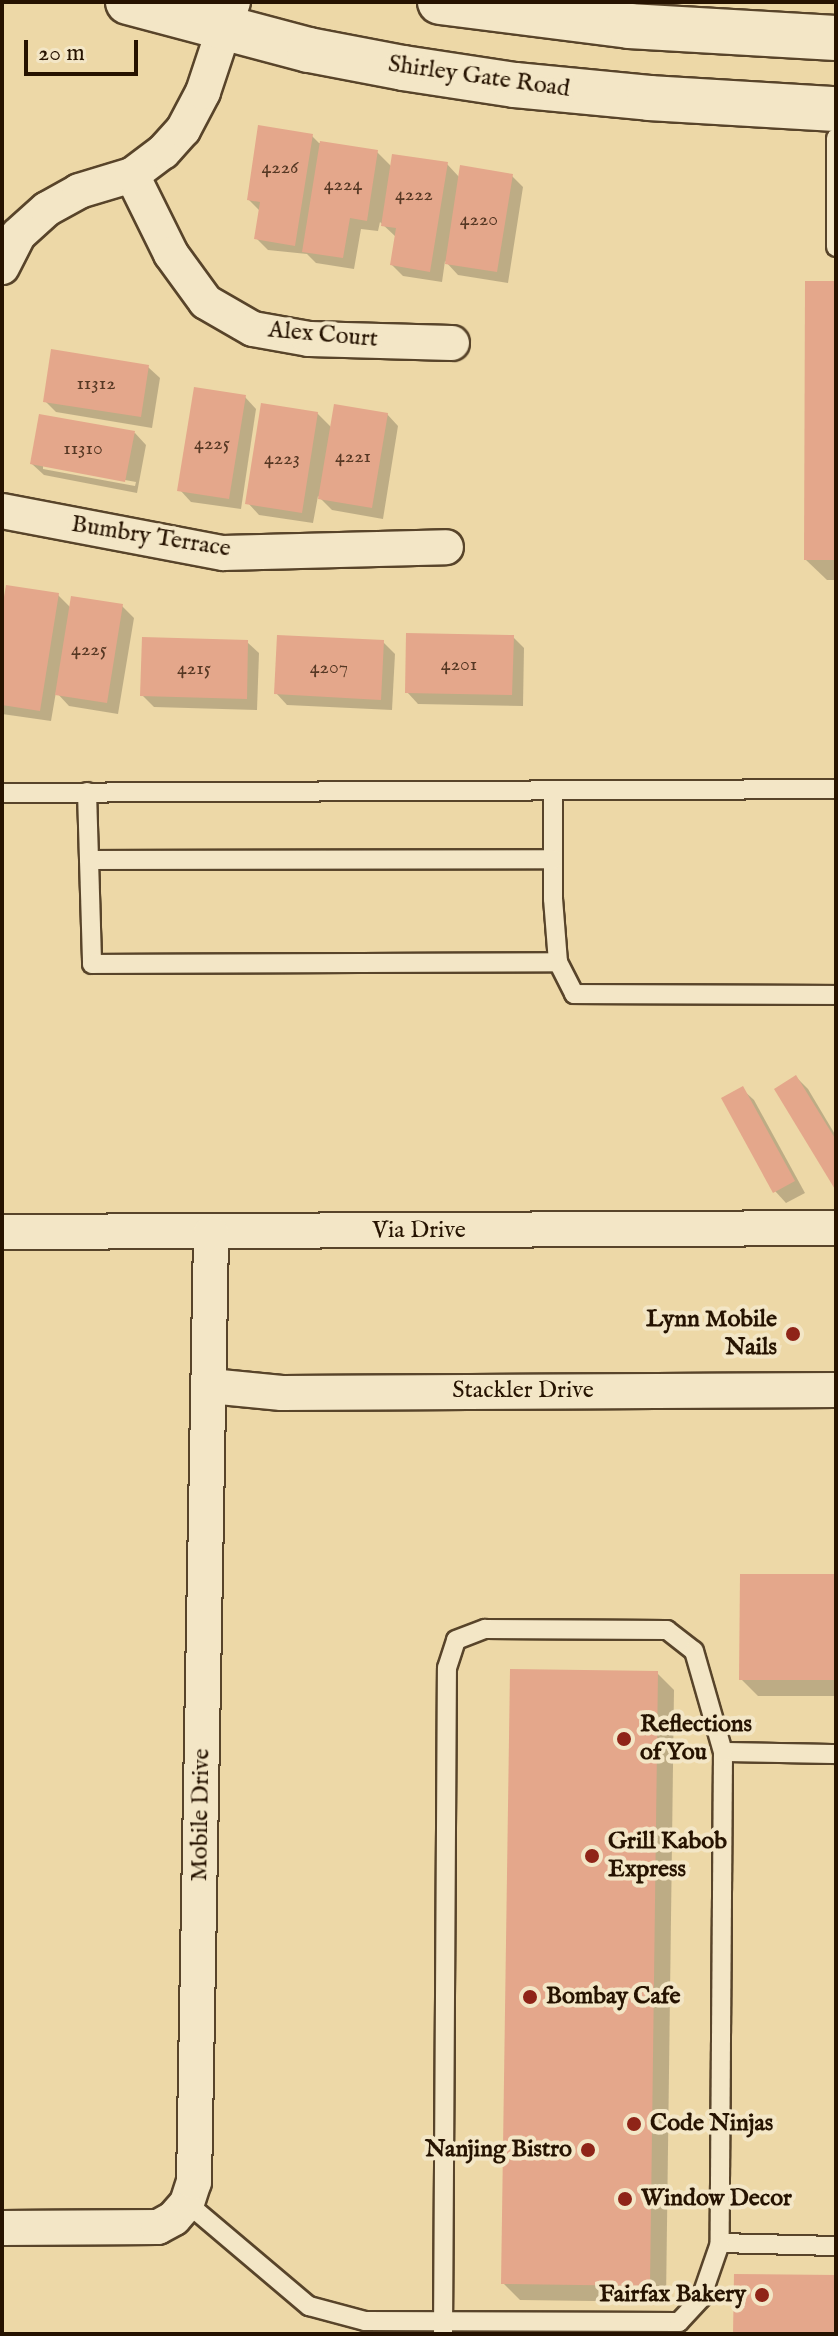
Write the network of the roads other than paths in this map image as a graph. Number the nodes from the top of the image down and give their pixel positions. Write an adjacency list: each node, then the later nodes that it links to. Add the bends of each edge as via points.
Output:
1 (128, 2): 3 (main road, Shirley Gate Road)
2 (440, 2): 4 (main road, via 629,26)
3 (229, 15): 5 (main road, Shirley Gate Road, via 387,65 515,85); 7 (street, via 203,92 183,130)
4 (836, 38)
5 (836, 109)
6 (836, 138): 8 (lane)
7 (132, 175): 9 (street, via 79,191 47,209 18,235); 10 (street, Alex Court, via 171,254 206,302 253,329 309,339)
8 (836, 247)
9 (2, 267)
10 (452, 343)
11 (2, 511): 12 (street, Bumbry Terrace, via 223,553)
12 (446, 547)
13 (836, 789): 14 (lane)
14 (553, 790): 15 (lane); 17 (lane)
15 (87, 792): 16 (lane); 18 (lane)
16 (2, 793)
17 (553, 859): 18 (lane); 19 (lane)
18 (89, 860): 19 (lane, via 92,964)
19 (558, 962): 20 (lane, via 574,994)
20 (834, 994)
21 (836, 1228): 23 (street, Via Drive)
22 (2, 1232): 23 (street, Via Drive)
23 (211, 1233): 24 (street, Mobile Drive)
24 (210, 1386): 25 (street, Stackler Drive, via 282,1393); 28 (street, Mobile Drive, via 194,2182)
25 (836, 1390)
26 (723, 1752): 27 (lane); 30 (lane); 32 (lane, via 694,1651 667,1630 485,1629 456,1640 447,1668)
27 (836, 1754)
28 (187, 2203): 29 (street, via 158,2227); 32 (lane, via 309,2306 365,2321)
29 (2, 2228)
30 (720, 2243): 31 (lane); 33 (lane, via 701,2298)
31 (836, 2246)
32 (443, 2326): 33 (lane)
33 (682, 2328)

